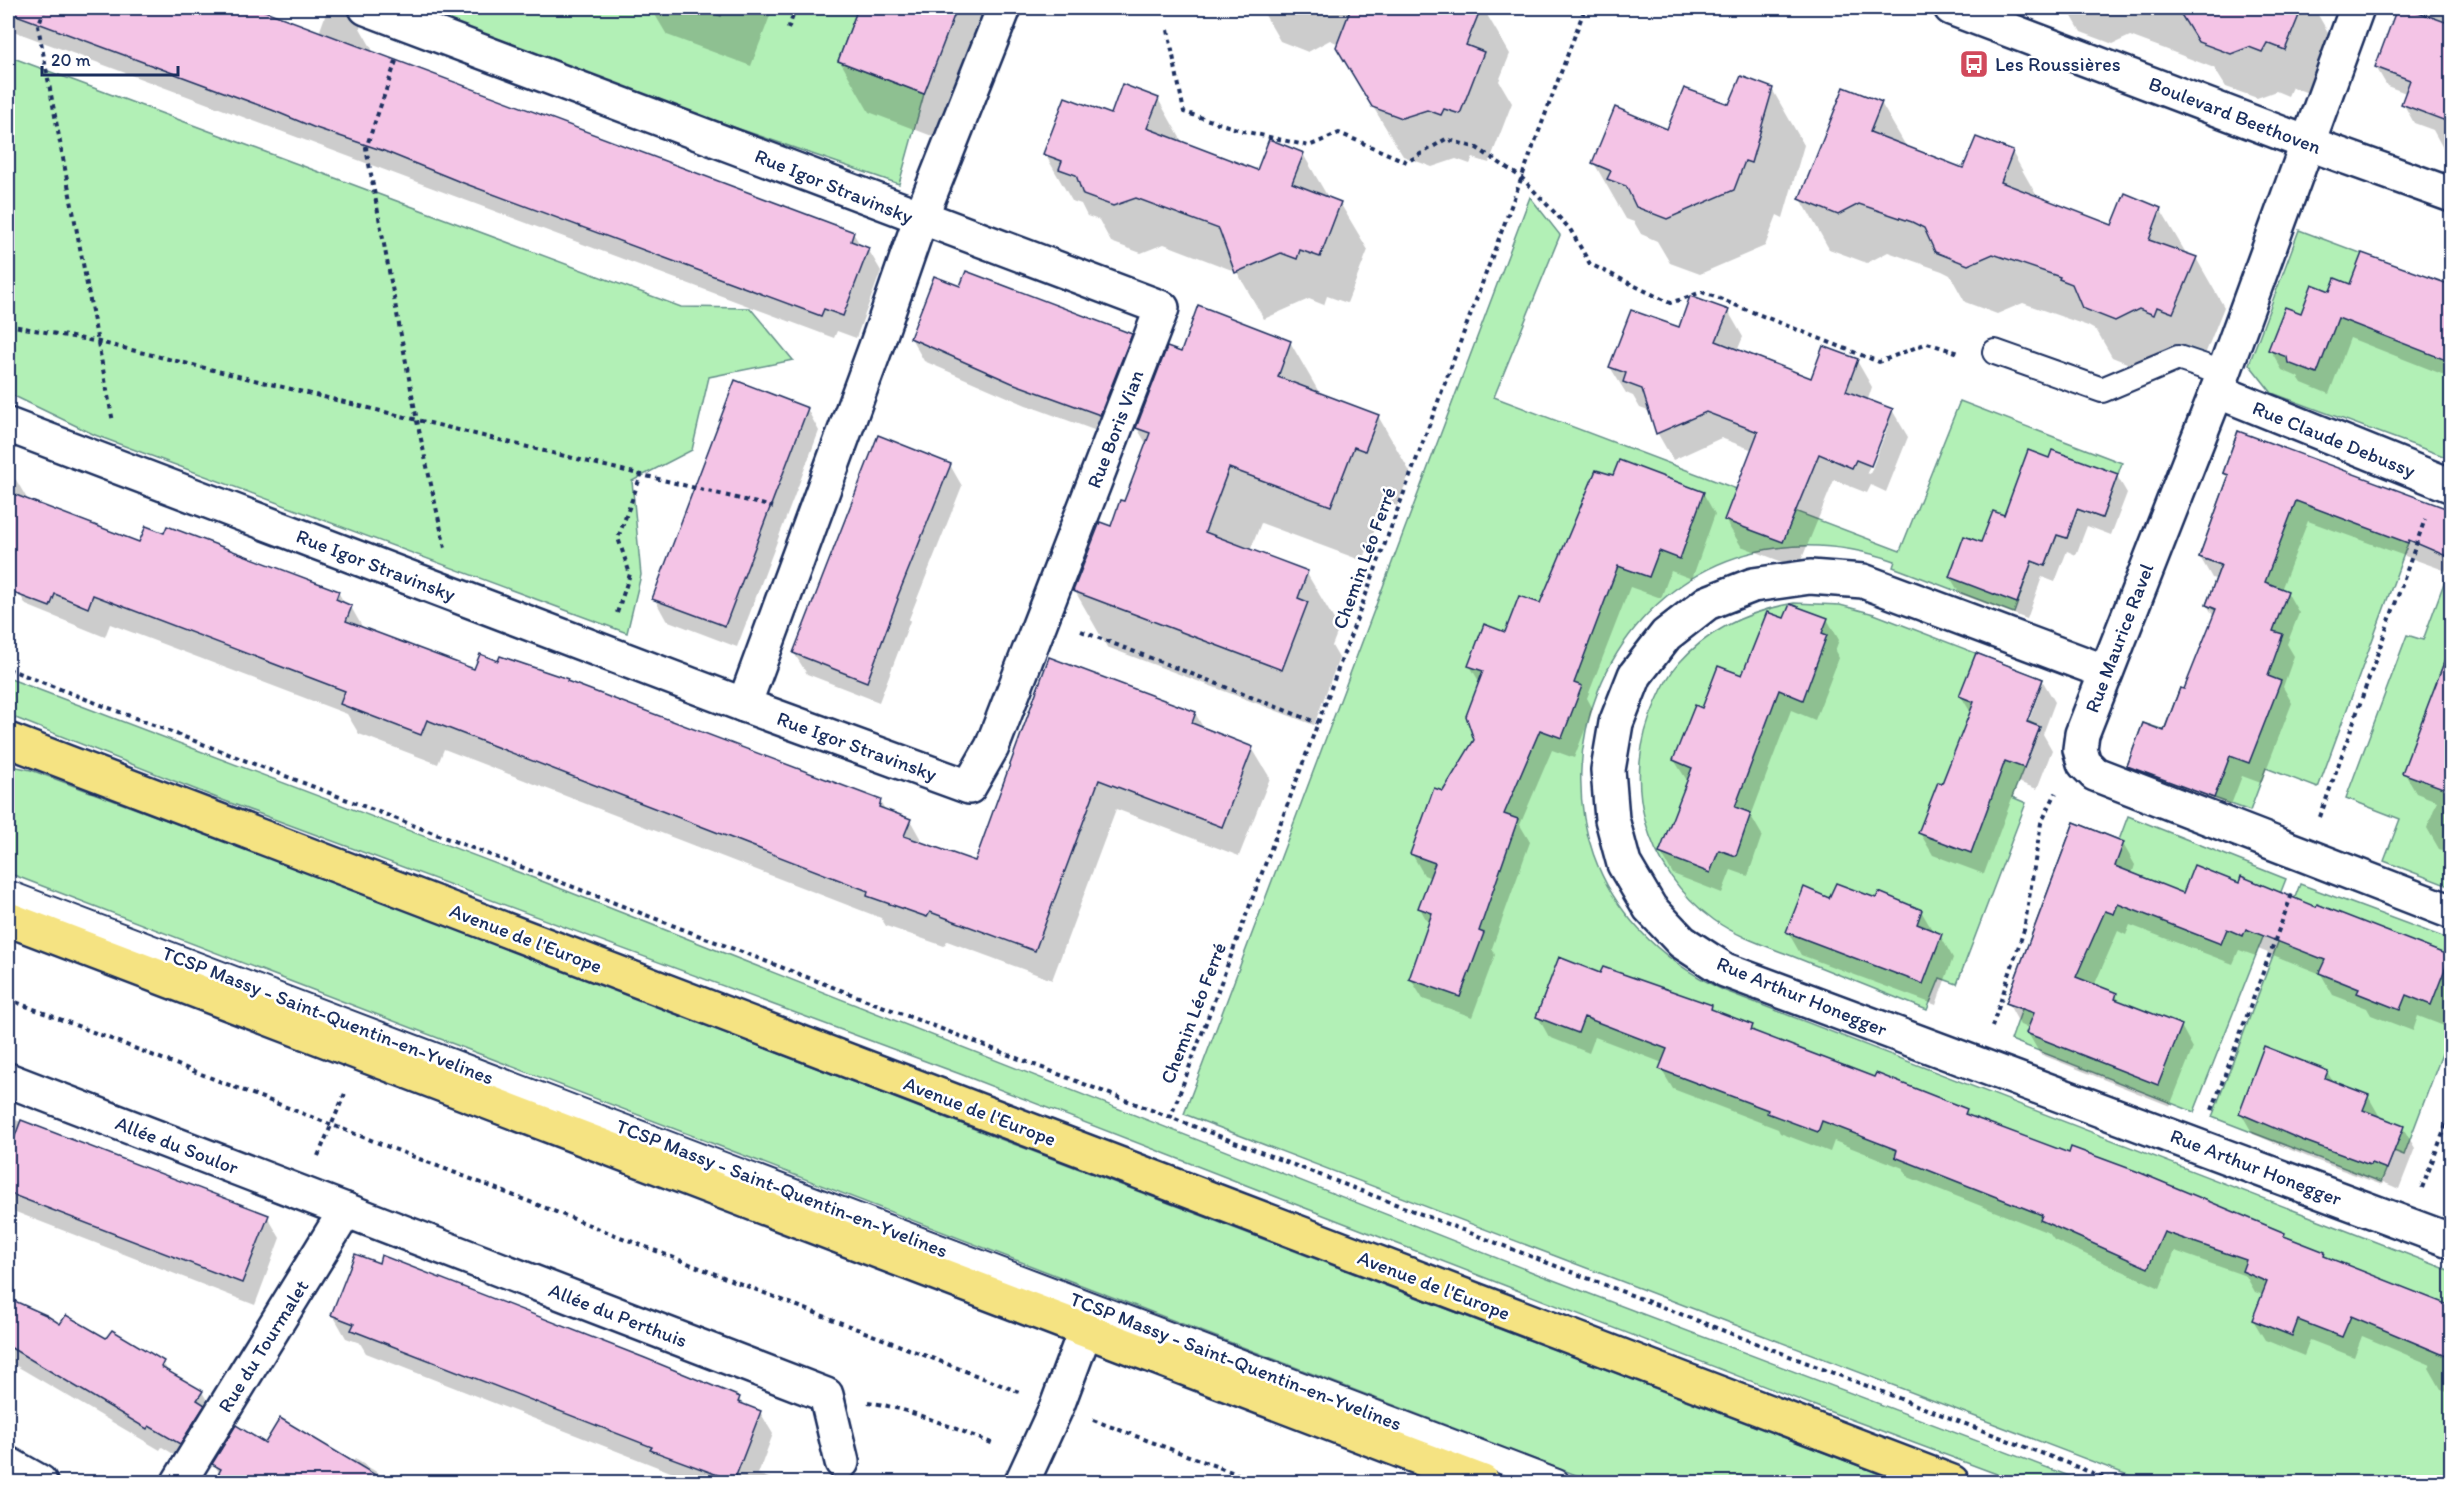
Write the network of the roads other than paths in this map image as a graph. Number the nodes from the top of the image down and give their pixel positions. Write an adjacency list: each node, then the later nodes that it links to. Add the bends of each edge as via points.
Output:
1 (366, 8): 7 (street, Rue Igor Stravinsky)
2 (1004, 8): 7 (street)
3 (1951, 8): 5 (street, Boulevard Beethoven)
4 (2357, 8): 5 (street, Rue Maurice Ravel)
5 (2307, 143): 6 (street, Boulevard Beethoven); 9 (street, Rue Maurice Ravel)
6 (2451, 195)
7 (921, 217): 13 (street, Rue Igor Stravinsky); 17 (street, Rue Boris Vian, via 1162,308 992,747)
8 (1995, 352): 9 (lane, via 2102,390 2178,358)
9 (2220, 382): 11 (street, Rue Claude Debussy); 12 (street, Rue Maurice Ravel)
10 (8, 425): 13 (street, Rue Igor Stravinsky)
11 (2445, 483)
12 (2106, 672): 19 (street, Rue Maurice Ravel, via 2080,749 2084,763 2095,774); 23 (street, Rue Arthur Honegger, via 1863,581 1810,577 1753,585 1707,603 1666,635 1635,675 1616,723 1608,770 1611,819 1624,864 1650,908 1682,942 1725,970)
13 (744, 705): 17 (street, Rue Igor Stravinsky)
14 (8, 740): 16 (main road, Avenue de l'Europe)
15 (8, 748): 16 (lane)
16 (47, 755): 32 (main road, Avenue de l'Europe)
17 (969, 787)
18 (8, 893): 31 (lane, TCSP Massy - Saint-Quentin-en-Yvelines)
19 (2451, 912)
20 (8, 919): 24 (main road)
21 (8, 1080): 22 (street, Allée du Soulor)
22 (346, 1210): 25 (street, Allée du Perthuis, via 826,1395); 29 (street, Rue du Tourmalet)
23 (2451, 1241)
24 (1085, 1331): 27 (street, via 1057,1406); 30 (main road)
25 (842, 1462)
26 (8, 1464): 28 (street)
27 (1027, 1470)
28 (40, 1482)
29 (179, 1482)
30 (1483, 1482)
31 (1557, 1482)
32 (1952, 1482)

